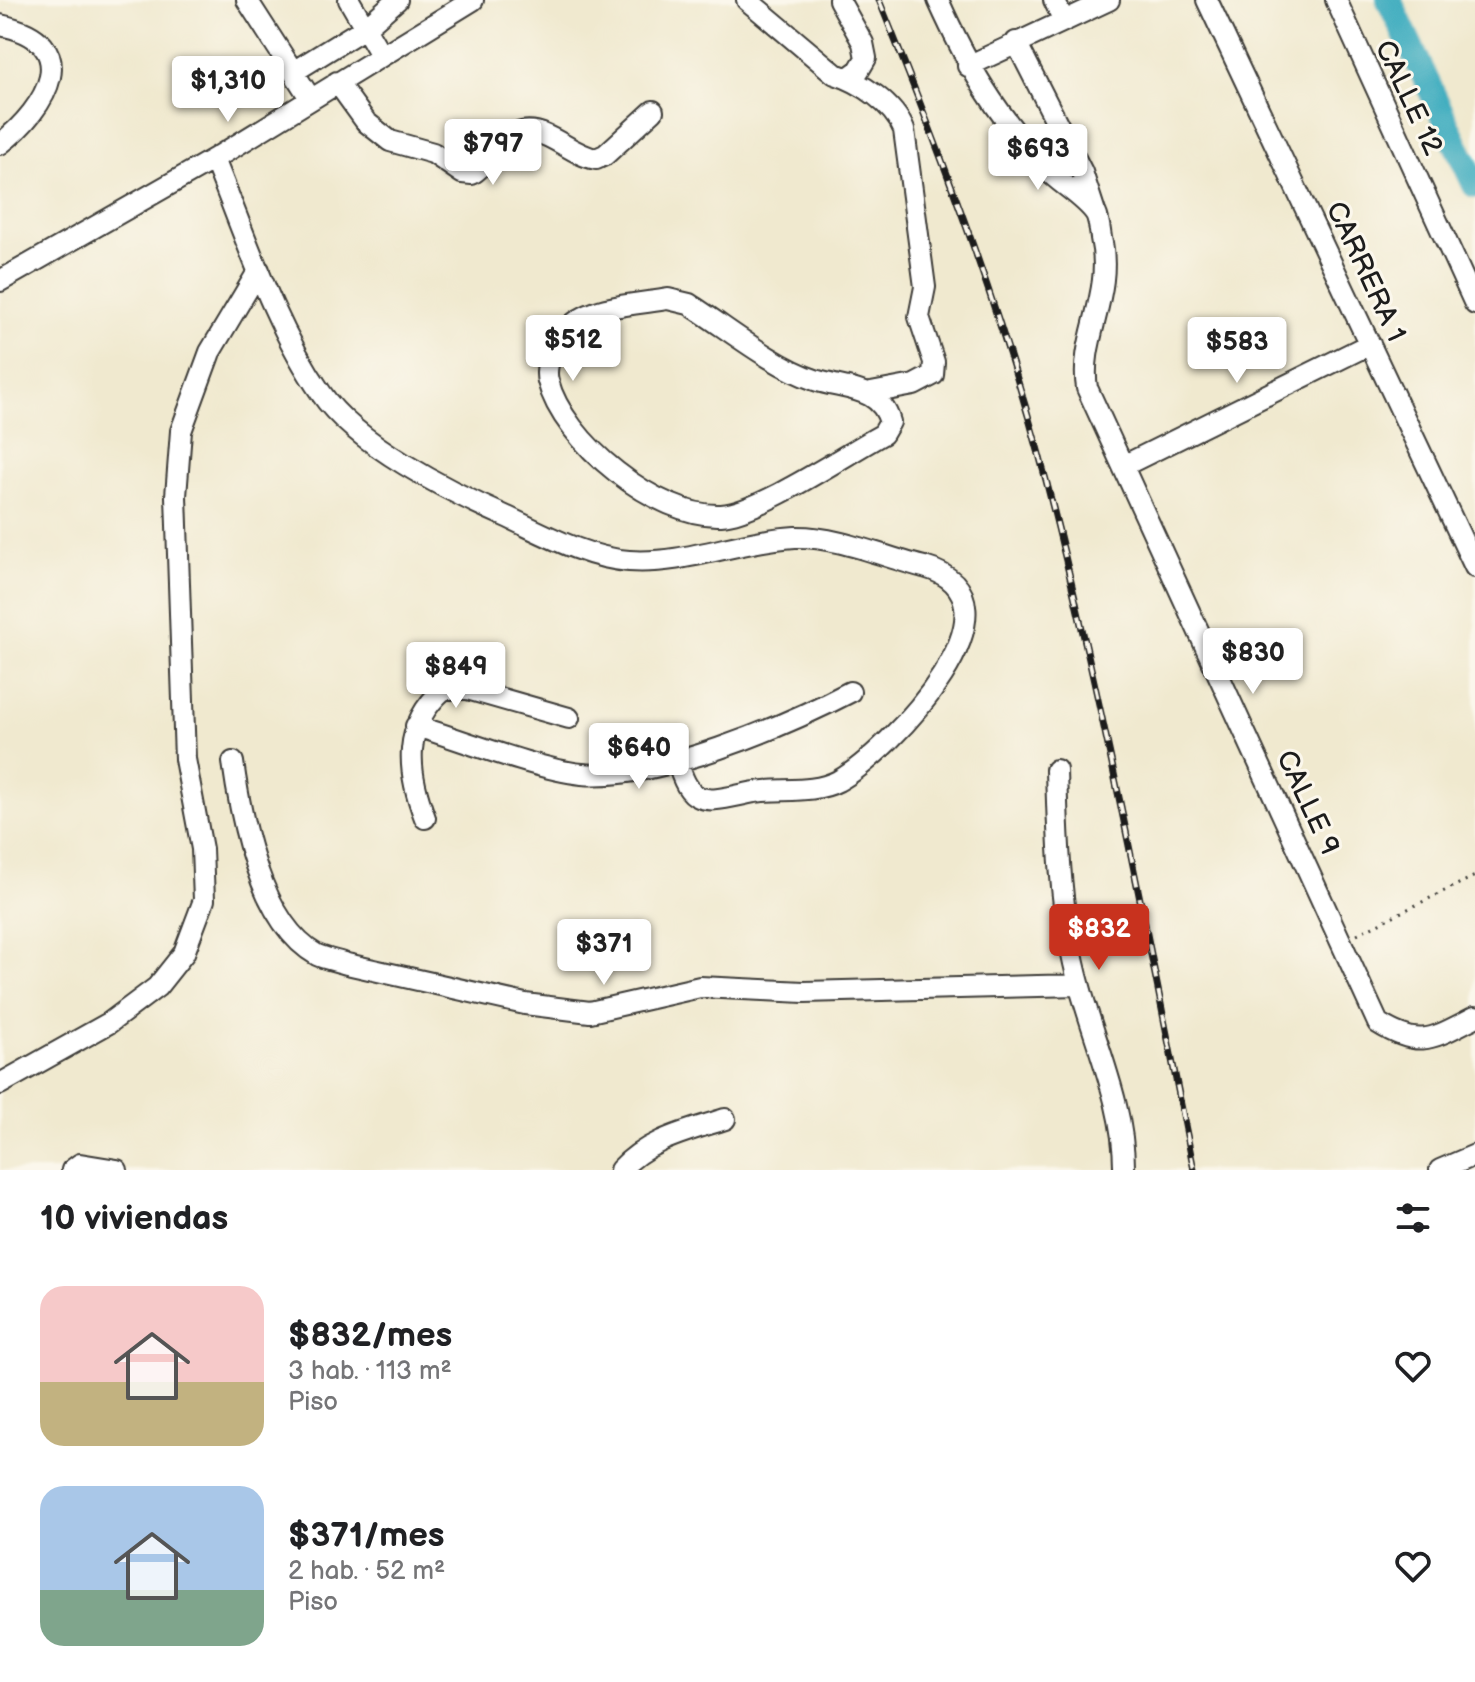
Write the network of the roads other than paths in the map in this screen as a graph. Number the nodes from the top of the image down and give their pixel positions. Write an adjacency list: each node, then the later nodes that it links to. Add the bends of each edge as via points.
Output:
1 (247, 0): 18 (street)
2 (349, 0): 14 (street)
3 (397, 0): 14 (street)
4 (471, 0): 16 (street)
5 (747, 0): 19 (street, via 835,74)
6 (839, 0): 19 (street, via 866,58)
7 (938, 0): 17 (street)
8 (1054, 0): 12 (street)
9 (1109, 0): 12 (street)
10 (1207, 0): 29 (street, CARRERA 1)
11 (1336, 0): 28 (street, CALLE 12)
12 (1064, 21): 15 (street)
13 (0, 25): 23 (street, via 32,35 47,50 51,71 41,104)
14 (366, 27): 16 (street); 18 (street)
15 (1016, 42): 17 (street); 25 (street, via 1082,172)
16 (381, 55): 20 (street)
17 (968, 66): 25 (street, via 1040,161)
18 (293, 72): 21 (street)
19 (848, 78): 30 (street, via 892,109 904,130 925,287 919,317 934,362 933,375 925,381)
20 (337, 82): 21 (street); 22 (street, via 366,122 390,141 433,153 472,174 504,141 526,131 537,131 596,159)
21 (310, 98): 24 (street)
22 (653, 111)
23 (0, 144)
24 (214, 159): 26 (street); 27 (street)
25 (1096, 214): 31 (street, CALLE 9, via 1106,258 1099,316 1084,367 1087,388)
26 (259, 270): 33 (street, via 322,396 371,442 450,489 584,551 628,561 672,559); 44 (street, via 210,352 181,431 176,496 185,759 202,849 204,900 184,953 157,987 109,1023)
27 (1, 280)
28 (1475, 304)
29 (1370, 344): 31 (street); 34 (street, CARRERA 1)
30 (871, 393): 32 (street, via 890,422 883,434 769,499); 32 (street, via 812,379 689,304 668,299 605,310 571,325 553,349 546,378 587,446 625,481 675,505)
31 (1123, 466): 43 (street, CALLE 9, via 1378,1023 1402,1038 1431,1039)
32 (721, 515): 33 (street)
33 (722, 548): 38 (street, via 796,537 939,572 958,585 967,621 953,656 921,707 838,781 819,788 704,800 683,783)
34 (1475, 567)
35 (850, 692): 38 (street, via 754,736)
36 (569, 718): 37 (street, via 453,687 436,695)
37 (416, 726): 38 (street, via 580,774 616,773); 41 (street, via 410,768)
38 (677, 759)
39 (233, 762): 42 (street, via 251,851 281,918 299,942 319,956 347,964 525,1004 590,1012 700,987 804,992)
40 (1056, 770): 42 (street, via 1059,875)
41 (425, 818)
42 (1079, 985): 50 (street, via 1111,1087)
43 (1475, 1017)
44 (0, 1084)
45 (725, 1119): 49 (street, via 664,1138)
46 (1475, 1155): 51 (street)
47 (72, 1170): 48 (street, via 80,1164)
48 (117, 1170)
49 (620, 1170)
50 (1124, 1170)
51 (1440, 1170)

